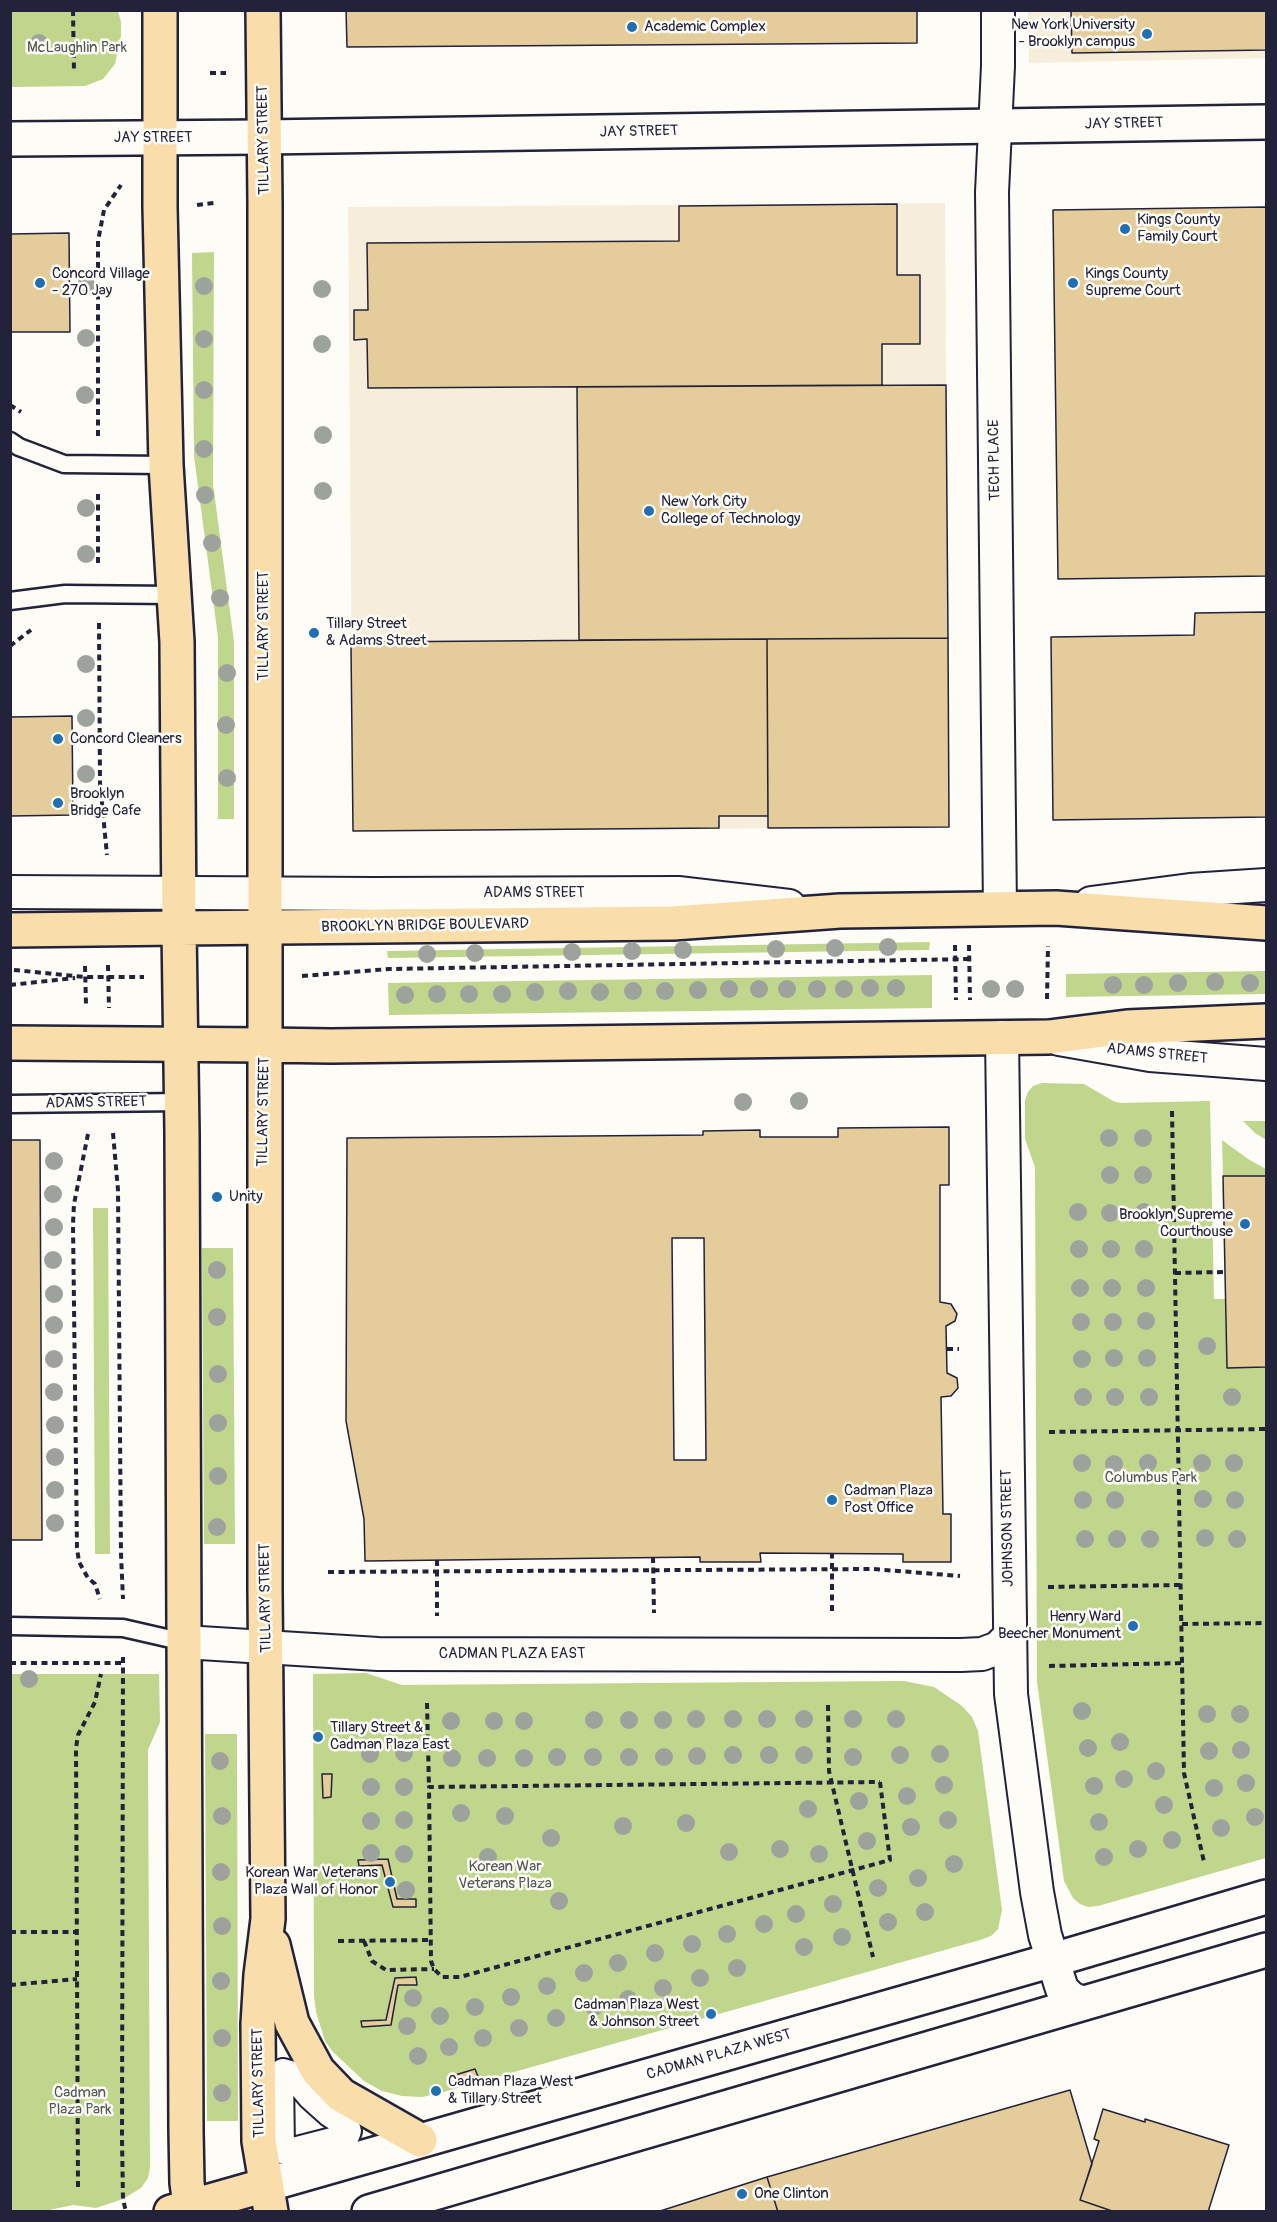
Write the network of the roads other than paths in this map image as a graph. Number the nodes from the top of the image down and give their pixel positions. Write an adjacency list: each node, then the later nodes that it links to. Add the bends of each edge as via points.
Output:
1 (160, 10): 7 (main road)
2 (263, 10): 6 (main road, TILLARY STREET)
3 (998, 10): 5 (street, TECH PLACE)
4 (1266, 122): 5 (main road, JAY STREET)
5 (994, 127): 6 (main road, JAY STREET); 17 (street, TECH PLACE)
6 (263, 137): 7 (main road, JAY STREET); 16 (main road, TILLARY STREET)
7 (159, 138): 8 (main road, JAY STREET); 10 (main road)
8 (10, 139)
9 (10, 441): 10 (lane, via 64,464)
10 (166, 465): 11 (main road)
11 (175, 594): 12 (lane, via 65,594); 15 (main road)
12 (10, 601)
13 (1266, 885): 19 (street, ADAMS STREET, via 1190,890)
14 (10, 892): 15 (street, ADAMS STREET)
15 (179, 892): 16 (street, ADAMS STREET); 22 (main road)
16 (265, 893): 18 (street, ADAMS STREET, via 678,893); 21 (main road, TILLARY STREET)
17 (1000, 909): 18 (main road, ADAMS STREET); 19 (main road, ADAMS STREET)
18 (840, 912): 21 (main road, BROOKLYN BRIDGE BOULEVARD, via 673,923)
19 (1052, 923): 20 (main road, ADAMS STREET)
20 (1266, 923)
21 (266, 927): 22 (main road, BROOKLYN BRIDGE BOULEVARD); 29 (main road, TILLARY STREET)
22 (179, 928): 23 (main road, BROOKLYN BRIDGE BOULEVARD); 28 (main road)
23 (10, 930)
24 (1048, 1021): 25 (main road, ADAMS STREET, via 1127,1027); 26 (main road, ADAMS STREET); 30 (street, ADAMS STREET, via 1150,1055)
25 (1266, 1021)
26 (1002, 1037): 29 (main road, ADAMS STREET); 34 (street, JOHNSON STREET)
27 (10, 1043): 28 (main road, ADAMS STREET)
28 (182, 1044): 29 (main road, ADAMS STREET); 31 (main road)
29 (265, 1045): 36 (main road, TILLARY STREET)
30 (1266, 1064)
31 (182, 1102): 32 (lane, ADAMS STREET); 35 (main road)
32 (10, 1104)
33 (10, 1626): 35 (lane, CADMAN PLAZA EAST, via 123,1628)
34 (1010, 1636): 36 (street, CADMAN PLAZA EAST, via 998,1648 961,1655 378,1654); 40 (street, JOHNSON STREET, via 1015,1730 1036,1892)
35 (184, 1642): 36 (street, CADMAN PLAZA EAST); 44 (main road)
36 (267, 1648): 38 (main road, TILLARY STREET)
37 (1266, 1897): 40 (main road, CADMAN PLAZA WEST)
38 (268, 1919): 42 (main road, via 292,2023 314,2065 341,2095); 43 (main road, TILLARY STREET, via 258,2024 259,2141)
39 (1266, 1950): 41 (main road)
40 (1053, 1960): 41 (street, JOHNSON STREET, via 1062,1989); 42 (main road, CADMAN PLAZA WEST)
41 (1083, 2003): 45 (main road)
42 (420, 2140): 43 (main road, CADMAN PLAZA WEST)
43 (269, 2198): 44 (main road, CADMAN PLAZA WEST)
44 (184, 2210)
45 (369, 2211)

